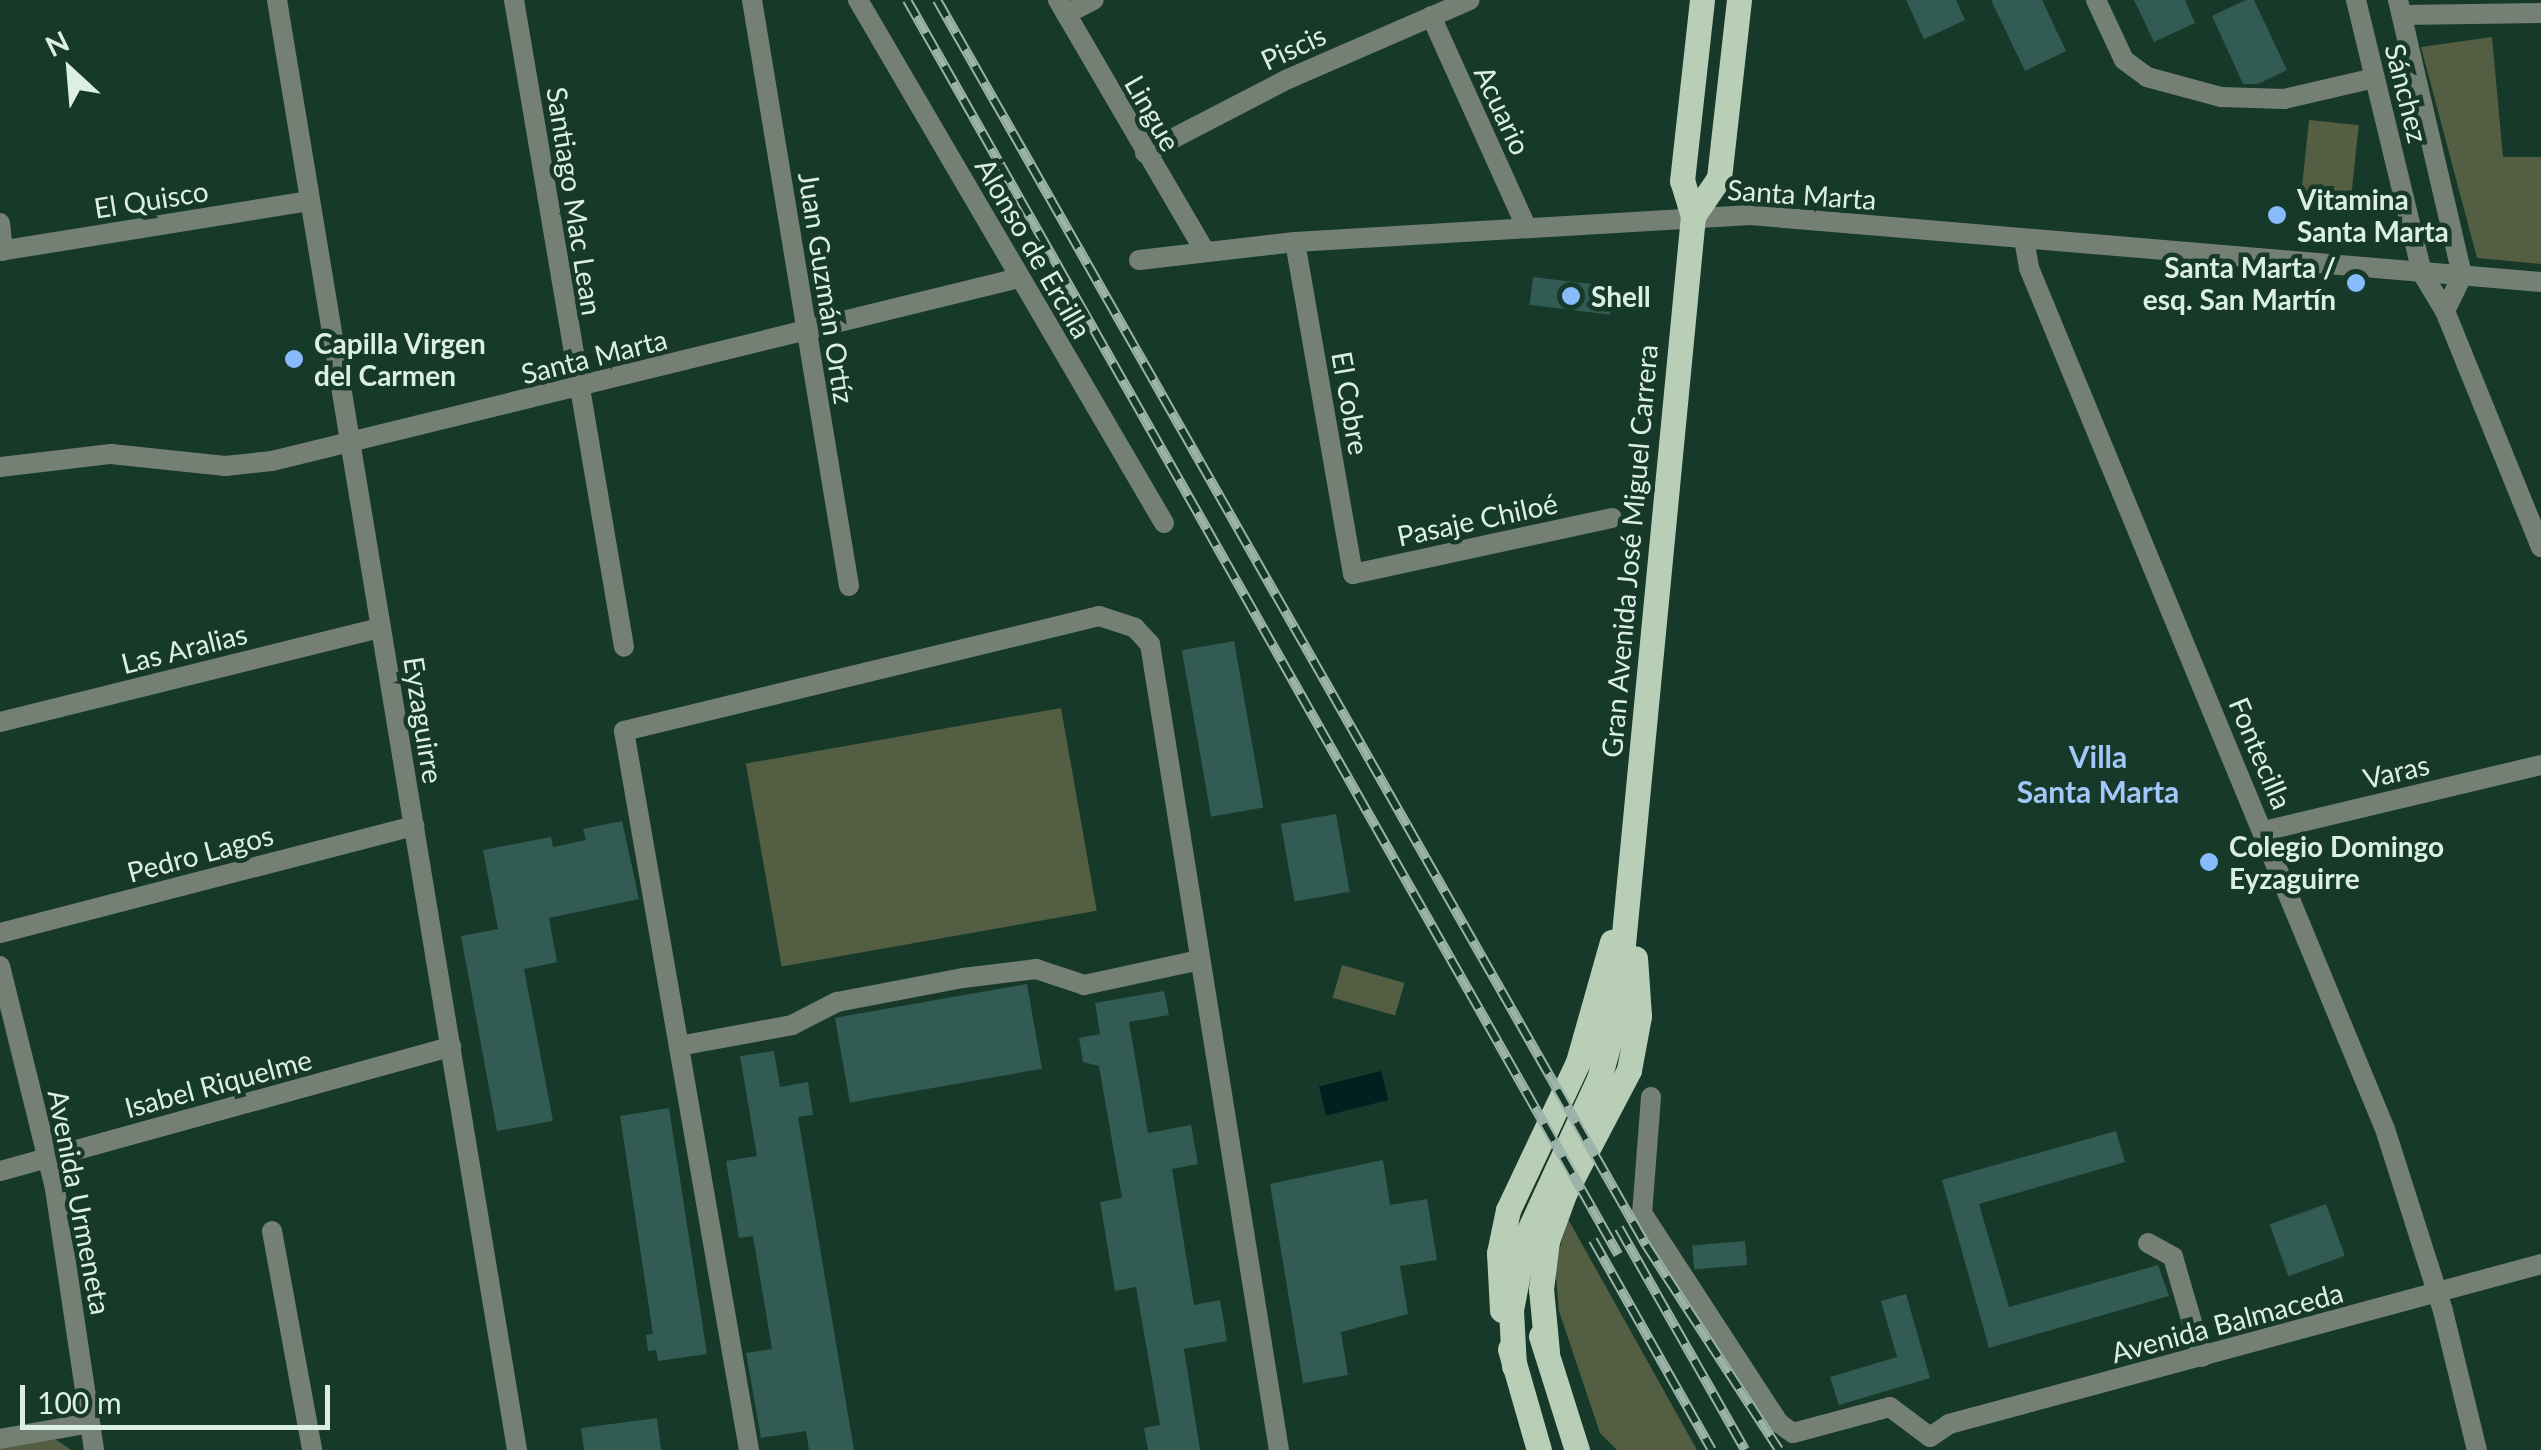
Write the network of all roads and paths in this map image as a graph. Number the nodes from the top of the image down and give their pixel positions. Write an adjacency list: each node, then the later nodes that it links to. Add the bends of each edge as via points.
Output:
1 (277, 0): 17 (street, Eyzaguirre)
2 (514, 0): 32 (street, Santiago Mac Lean)
3 (752, 0): 31 (street, Juan Guzmán Ortíz)
4 (858, 0): 28 (street, Alonso de Ercilla)
5 (1094, 0): 11 (street)
6 (1470, 0): 14 (street, Piscis)
7 (1702, 0): 18 (main road, Gran Avenida José Miguel Carrera, via 1682,182)
8 (1739, 0): 18 (main road, Gran Avenida José Miguel Carrera, via 1719,178)
9 (2096, 0): 15 (street, via 2124,60 2147,77 2221,97 2284,99)
10 (2356, 0): 15 (street, Sánchez)
11 (1062, 7): 16 (street, Lingue)
12 (2400, 7): 13 (street); 27 (street, Sánchez)
13 (2541, 12)
14 (1430, 16): 16 (street, Piscis); 20 (street, Acuario)
15 (2375, 78): 26 (street, Sánchez)
16 (1145, 153): 23 (street, Lingue)
17 (310, 201): 24 (street, El Quisco); 33 (street, Eyzaguirre)
18 (1693, 216): 20 (street, Santa Marta); 21 (street, Santa Marta); 46 (main road, Gran Avenida José Miguel Carrera)
19 (0, 222): 24 (street)
20 (1526, 226): 22 (street, Santa Marta)
21 (2024, 239): 26 (street, Santa Marta); 45 (street, Fontecilla, via 2029,268)
22 (1295, 242): 23 (street, Santa Marta); 38 (street, El Cobre)
23 (1204, 250): 25 (street, Santa Marta)
24 (1, 251)
25 (1139, 260)
26 (2422, 273): 27 (street, Santa Marta); 30 (street, Sánchez)
27 (2462, 276): 29 (street, Santa Marta); 30 (street)
28 (1019, 278): 31 (street, Santa Marta); 36 (street, Alonso de Ercilla)
29 (2541, 282)
30 (2445, 311): 37 (street, Sánchez)
31 (806, 332): 32 (street, Santa Marta); 39 (street, Juan Guzmán Ortíz)
32 (578, 389): 33 (street, Santa Marta); 41 (street, Santiago Mac Lean)
33 (350, 444): 34 (street, Santa Marta, via 248,465 111,454); 40 (street, Eyzaguirre)
34 (0, 467)
35 (1612, 518): 38 (street, Pasaje Chiloé)
36 (1164, 523)
37 (2541, 548)
38 (1353, 574)
39 (848, 586)
40 (381, 628): 42 (street, Las Aralias); 44 (street, Eyzaguirre)
41 (624, 647)
42 (0, 722)
43 (2541, 765): 45 (street, Varas)
44 (414, 826): 47 (street, Pedro Lagos); 51 (street, Eyzaguirre)
45 (2264, 831): 59 (street, Fontecilla, via 2385,1129)
46 (1628, 892): 56 (main road, Gran Avenida José Miguel Carrera, via 1612,1038); 60 (main road, Gran Avenida José Miguel Carrera, via 1637,1037 1614,1109 1551,1229 1541,1289); 62 (main road, Gran Avenida José Miguel Carrera, via 1578,1062 1524,1169 1502,1231 1498,1276)
47 (0, 933)
48 (1200, 960): 50 (street, via 1084,985 1036,969 963,978 837,1002 792,1025); 50 (street, via 1150,644 1135,628 1100,616 624,731); 71 (street)
49 (0, 966): 53 (street, Avenida Urmeneta)
50 (679, 1046): 70 (street)
51 (450, 1048): 53 (street, Isabel Riquelme); 69 (street, Eyzaguirre)
52 (1651, 1097): 65 (street, via 1642,1213 1779,1424 1792,1432 1890,1408)
53 (48, 1158): 54 (street, Isabel Riquelme); 63 (street, Avenida Urmeneta)
54 (0, 1172)
55 (272, 1231): 68 (street)
56 (1524, 1241): 60 (main road, Gran Avenida José Miguel Carrera, via 1533,1313); 62 (main road, Gran Avenida José Miguel Carrera, via 1511,1310)
57 (2148, 1244): 61 (street, via 2172,1257)
58 (2541, 1264): 59 (street, Avenida Balmaceda)
59 (2438, 1292): 61 (street, Avenida Balmaceda); 73 (street, Fontecilla)
60 (1546, 1352): 66 (main road, Gran Avenida José Miguel Carrera)
61 (2202, 1358): 65 (street, Avenida Balmaceda, via 1949,1424)
62 (1514, 1366): 72 (main road, Gran Avenida José Miguel Carrera)
63 (90, 1424): 64 (street); 67 (street, Avenida Urmeneta)
64 (0, 1439)
65 (1930, 1443)
66 (1580, 1444)
67 (94, 1450)
68 (312, 1450)
69 (517, 1450)
70 (749, 1450)
71 (1279, 1450)
72 (1539, 1450)
73 (2477, 1450)

